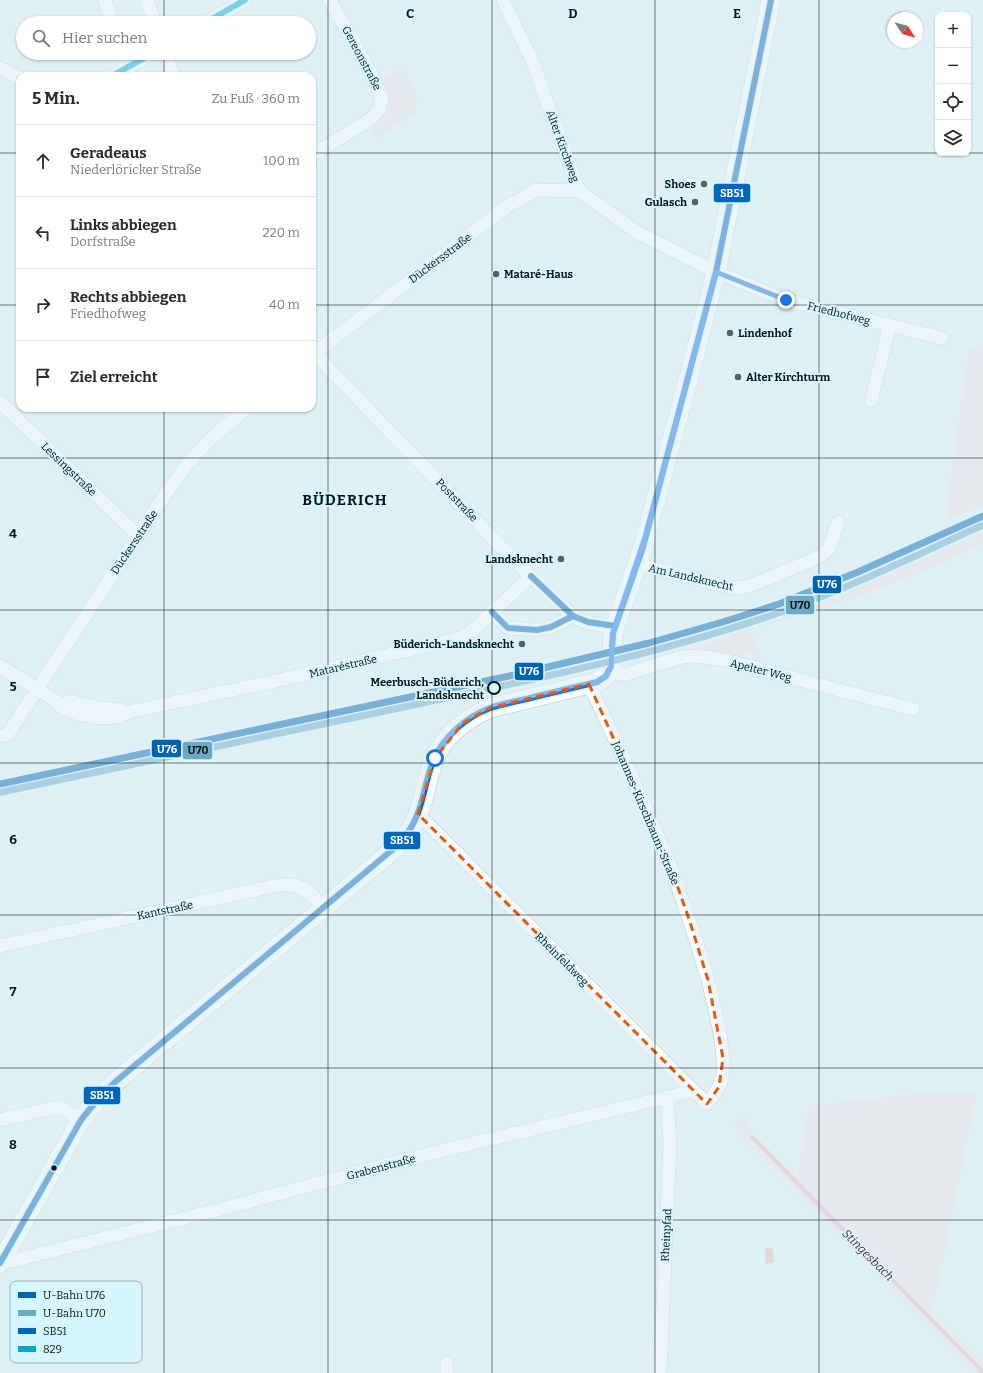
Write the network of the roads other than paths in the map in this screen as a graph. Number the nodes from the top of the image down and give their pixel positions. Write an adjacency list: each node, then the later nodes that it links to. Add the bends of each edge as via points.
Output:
1 (105, 0): 7 (street)
2 (147, 0): 8 (street)
3 (245, 0): 9 (street)
4 (330, 0): 17 (street, Gereonstraße, via 372,73 382,98 379,110 371,120)
5 (502, 0): 18 (street, Alter Kirchweg, via 532,60)
6 (772, 0): 19 (main road)
7 (111, 16)
8 (153, 16)
9 (217, 16)
10 (125, 60): 14 (street)
11 (144, 60): 14 (street)
12 (168, 60): 15 (street)
13 (0, 68): 16 (street)
14 (129, 72)
15 (172, 72)
16 (16, 76)
17 (316, 153)
18 (579, 191): 19 (street, Alter Kirchweg, via 637,232); 22 (street, Dückersstraße, via 537,190 509,205)
19 (716, 272): 20 (street, Friedhofweg, via 786,300); 29 (main road)
20 (890, 325): 21 (street, Friedhofweg); 24 (street)
21 (942, 338)
22 (316, 351)
23 (316, 356): 30 (street, Poststraße)
24 (871, 401)
25 (0, 402): 28 (street, Lessingstraße)
26 (242, 412): 28 (street, Dückersstraße, via 207,442 186,466)
27 (838, 522): 29 (street, Am Landsknecht, via 829,549 819,557 748,587 720,585)
28 (138, 536): 37 (street, Dückersstraße)
29 (637, 564): 33 (main road)
30 (531, 576): 31 (street, Mataréstraße); 32 (street, Poststraße)
31 (492, 612): 32 (street, via 508,628 537,630 551,627); 37 (street, Mataréstraße, via 460,638 118,716 99,718 79,714 62,708 55,700)
32 (573, 616): 33 (street, Poststraße, via 592,624)
33 (615, 626): 35 (main road)
34 (0, 666): 37 (street, Mataréstraße)
35 (610, 666): 36 (main road, via 602,680); 38 (street, Apelter Weg, via 620,674 626,674 690,656 699,657 733,662)
36 (589, 684): 40 (main road, via 490,708 463,723 452,732 435,758); 45 (street, Johannes-Kirschbaum-Straße, via 669,862 708,980 720,1033 723,1074 719,1086)
37 (36, 689): 39 (street, via 8,734)
38 (912, 709)
39 (0, 736)
40 (418, 814): 41 (main road, via 413,826 392,851); 43 (street, Rheinfeldweg)
41 (324, 907): 42 (street, Kantstraße, via 308,891 290,885 278,885); 47 (main road, via 115,1082)
42 (0, 946)
43 (693, 1091): 44 (street, Grabenstraße); 45 (street, Rheinfeldweg)
44 (667, 1097): 48 (street, Grabenstraße, via 428,1154); 49 (street, Rheinpfad, via 670,1143)
45 (707, 1104)
46 (0, 1120): 47 (street, via 58,1107)
47 (81, 1120): 48 (main road)
48 (0, 1264)
49 (660, 1373)

